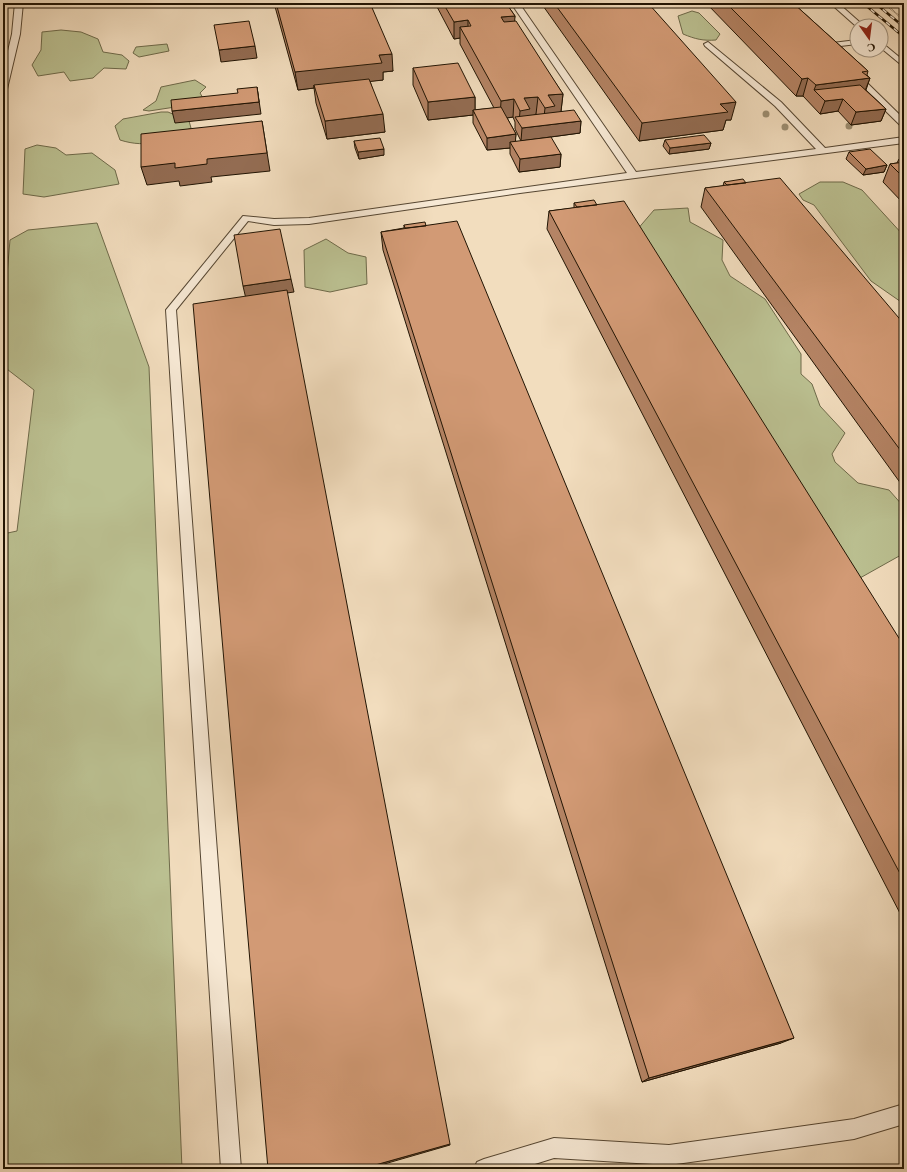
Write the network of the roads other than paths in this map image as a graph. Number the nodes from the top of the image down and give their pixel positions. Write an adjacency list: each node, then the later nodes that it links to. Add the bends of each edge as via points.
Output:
1 (19, 3): 11 (lane, via 16,34)
2 (515, 3): 15 (lane)
3 (834, 3): 4 (lane)
4 (851, 18)
5 (849, 43): 7 (lane)
6 (708, 44): 14 (lane, via 778,104)
7 (824, 46)
8 (889, 51): 9 (lane)
9 (904, 65)
10 (847, 68): 12 (lane)
11 (3, 89)
12 (904, 124)
13 (904, 140): 14 (lane)
14 (823, 151): 15 (lane)
15 (633, 175): 17 (lane, via 309,221 274,222 246,218 171,310)
16 (904, 1114): 18 (lane, via 854,1129 669,1154 554,1148)
17 (231, 1169)
18 (484, 1169)

